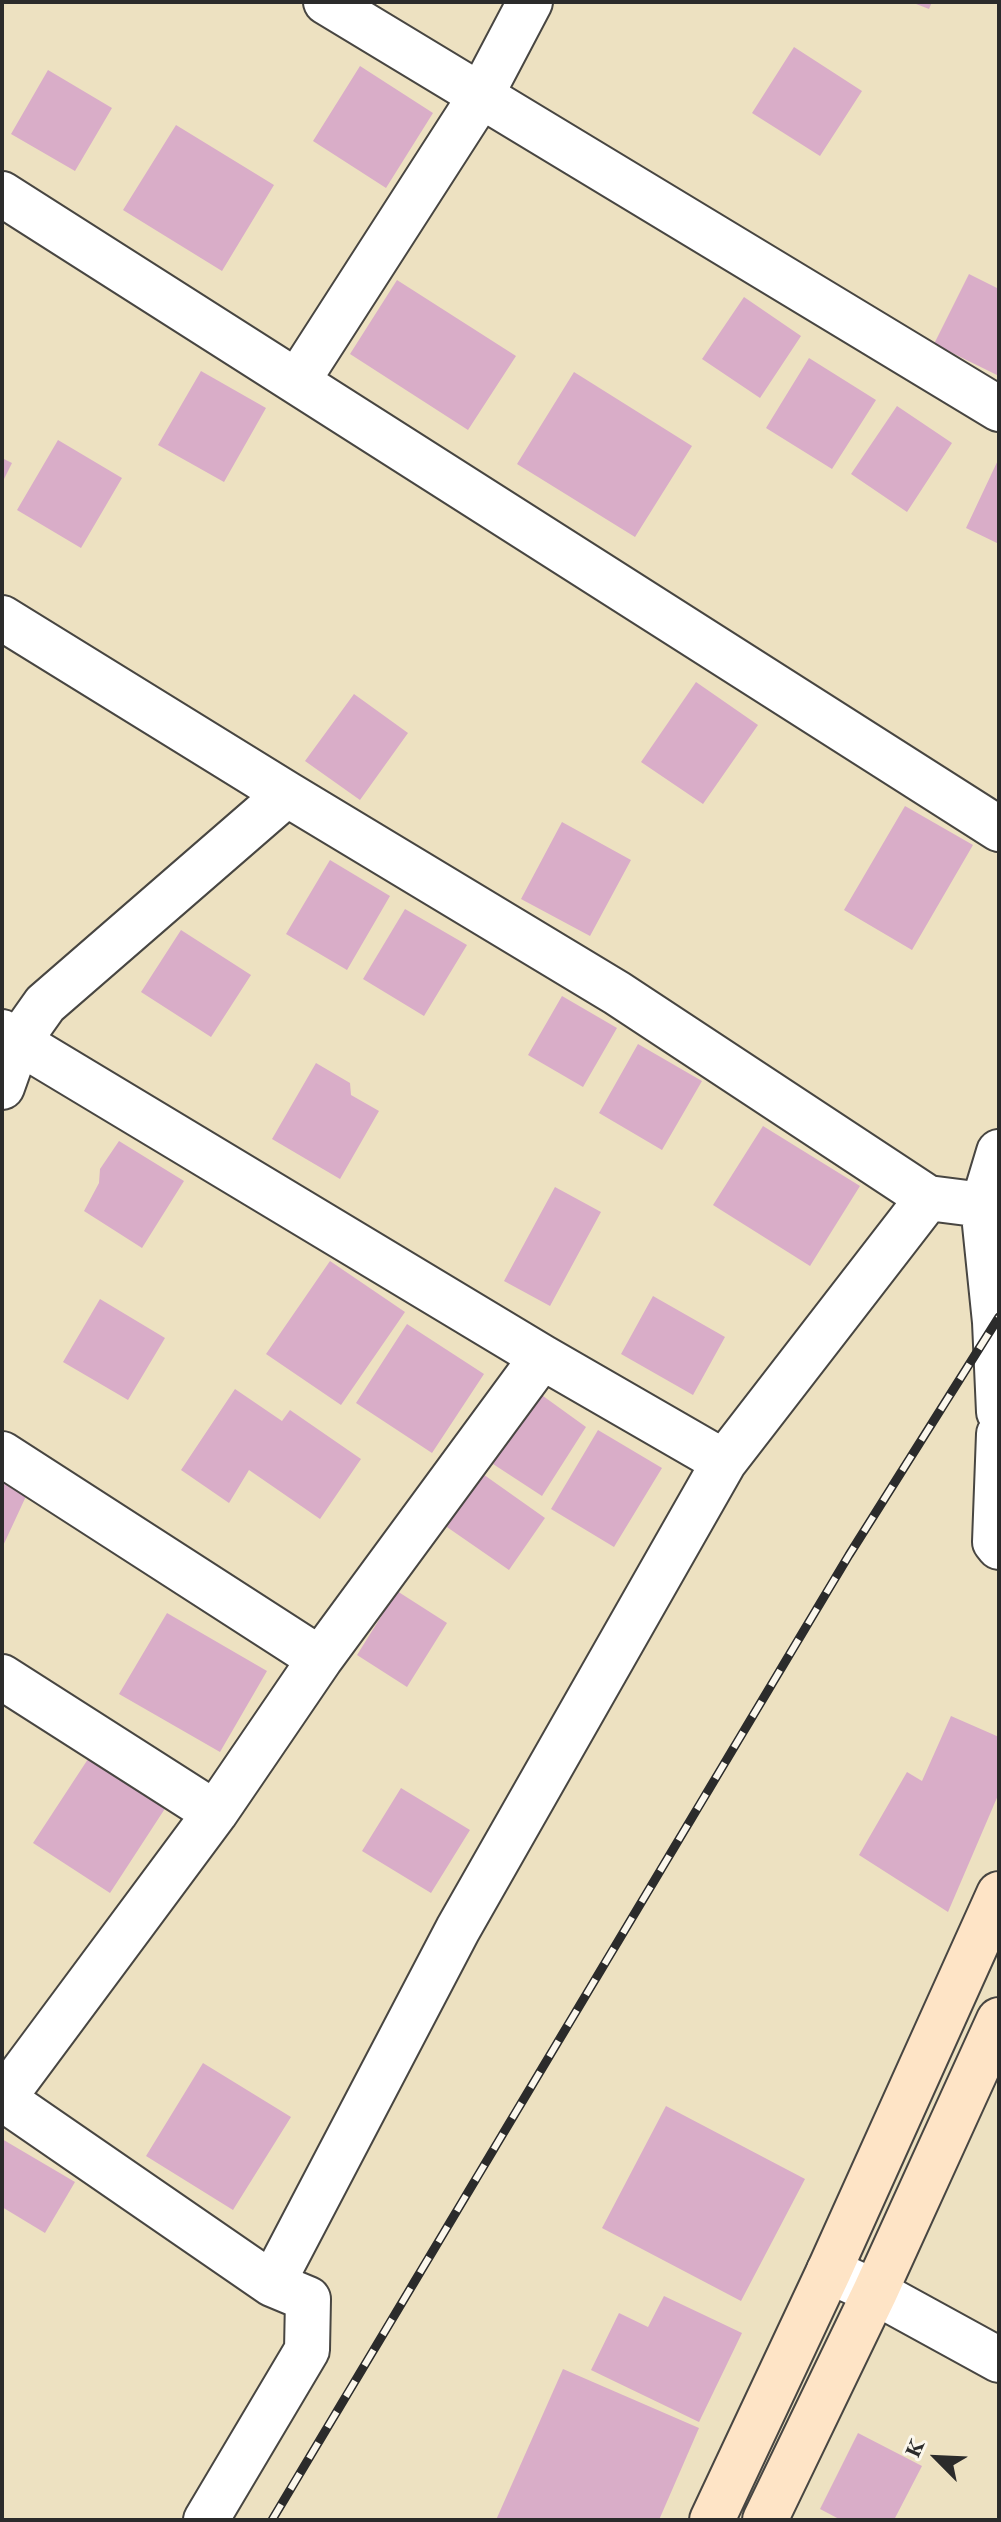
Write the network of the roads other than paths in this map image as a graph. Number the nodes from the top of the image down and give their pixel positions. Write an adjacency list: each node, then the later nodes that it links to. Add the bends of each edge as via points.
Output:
1 (326, 2): 3 (street)
2 (530, 2): 3 (street)
3 (480, 97): 5 (street); 6 (street)
4 (2, 194): 5 (street)
5 (298, 380): 9 (street)
6 (999, 409)
7 (2, 618): 8 (street)
8 (287, 794): 10 (street); 13 (street, via 617,993)
9 (999, 829)
10 (10, 1037): 11 (street); 15 (street)
11 (2, 1087)
12 (999, 1152): 14 (street)
13 (928, 1198): 14 (street); 19 (street)
14 (983, 1205): 16 (street)
15 (542, 1357): 19 (street); 21 (street)
16 (999, 1412)
17 (999, 1434): 20 (street)
18 (2, 1454): 21 (street)
19 (724, 1462): 28 (street, via 458,1929)
20 (999, 1547)
21 (320, 1659): 23 (street)
22 (2, 1677): 23 (street)
23 (215, 1813): 26 (street)
24 (999, 1894): 27 (street)
25 (999, 2020): 29 (street)
26 (2, 2099): 28 (street)
27 (829, 2271): 29 (street); 32 (street)
28 (272, 2284): 31 (street, via 308,2299 307,2350)
29 (875, 2292): 30 (street); 33 (street)
30 (999, 2360)
31 (206, 2520)
32 (712, 2520)
33 (765, 2520)

